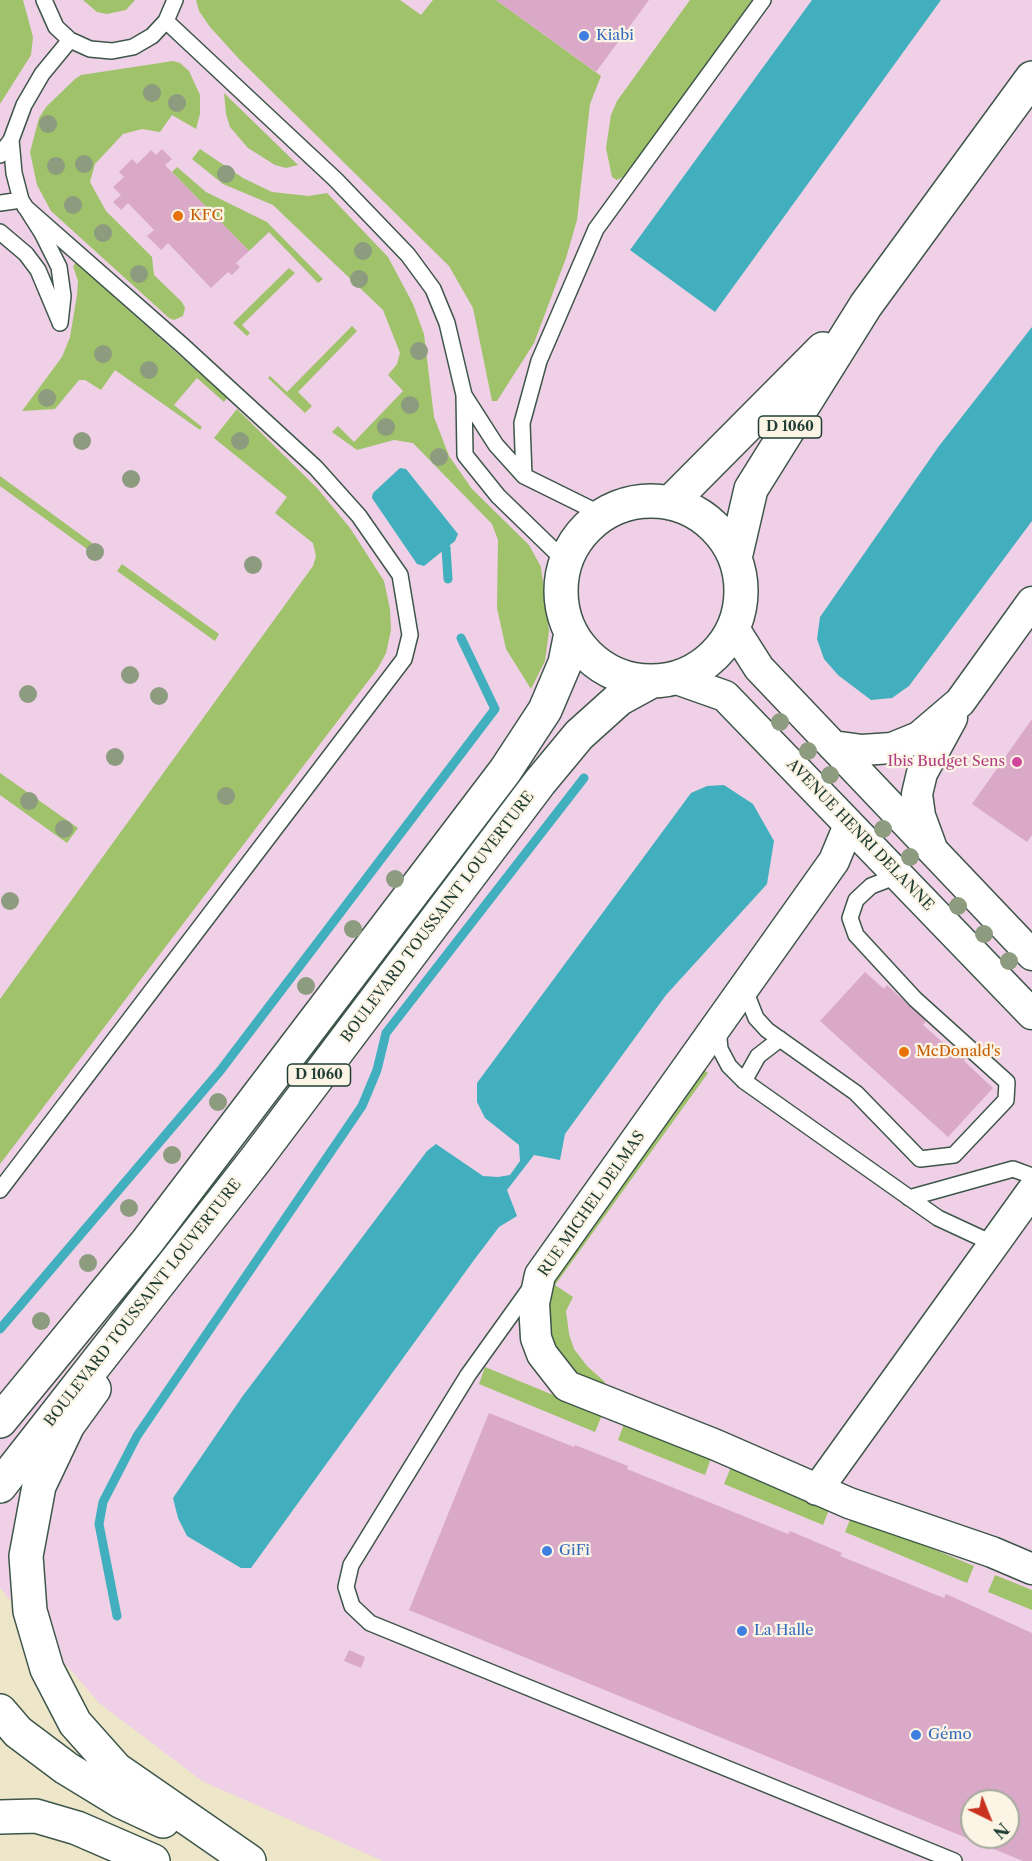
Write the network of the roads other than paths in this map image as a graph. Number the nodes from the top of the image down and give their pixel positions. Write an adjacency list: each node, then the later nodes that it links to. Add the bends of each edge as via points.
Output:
1 (44, 0): 5 (lane, via 56,27)
2 (175, 0): 4 (lane)
3 (763, 0): 14 (lane, via 596,229 536,371 522,423)
4 (166, 21): 5 (lane, via 152,36 133,47 112,51 90,49); 13 (lane, via 336,180 408,255 433,289 447,322)
5 (70, 40): 7 (lane, via 42,74 24,105)
6 (1032, 78): 12 (main road, D 1060)
7 (11, 140): 8 (lane); 10 (lane, via 14,173)
8 (0, 154)
9 (0, 203): 10 (lane)
10 (23, 204): 11 (lane, via 59,267 63,296 60,323 39,270); 36 (lane, via 316,468 359,516 400,575 410,635 405,659)
11 (0, 232)
12 (866, 305): 15 (main road, D 1060); 17 (main road, D 1060, via 751,489)
13 (464, 396): 14 (lane, via 496,445); 18 (lane, via 465,454 498,496)
14 (524, 476): 16 (lane)
15 (670, 503): 16 (main road, via 646,501 624,505); 17 (main road, via 697,513 720,532)
16 (603, 515): 18 (main road, via 580,535)
17 (735, 558): 20 (main road, via 741,580 740,604)
18 (566, 562): 21 (main road, via 562,602)
19 (1032, 602): 23 (street)
20 (733, 627): 22 (main road, via 724,645 709,659 693,671); 24 (street, via 759,668)
21 (571, 633): 22 (main road, via 586,654 605,669 628,678); 41 (main road, D 1060, via 565,663 545,710 505,771 168,1214)
22 (663, 680): 25 (street, AVENUE HENRI DELANNE, via 725,696); 34 (main road, BOULEVARD TOUSSAINT LOUVERTURE / D 1060, via 619,699 572,743)
23 (960, 702): 24 (street, via 919,737 892,748 862,750); 26 (street, via 922,773 917,794)
24 (833, 746): 26 (street)
25 (849, 825): 27 (street, AVENUE HENRI DELANNE); 29 (street, RUE MICHEL DELMAS, via 834,861)
26 (933, 852): 28 (street)
27 (897, 876): 30 (street, AVENUE HENRI DELANNE); 32 (lane, via 871,886 856,900 850,918 856,935 915,999 1007,1082 1006,1100 954,1155 920,1159 856,1093)
28 (1032, 956)
29 (745, 990): 31 (street, RUE MICHEL DELMAS); 32 (lane, via 756,1018)
30 (1032, 1014)
31 (718, 1027): 33 (lane, via 720,1049 729,1066); 40 (street, RUE MICHEL DELMAS)
32 (780, 1039): 33 (lane, via 758,1056)
33 (744, 1080): 38 (lane)
34 (256, 1159): 42 (main road, BOULEVARD TOUSSAINT LOUVERTURE / D 1060); 48 (main road, via 68,1425 39,1486 26,1556 30,1611 47,1669 75,1723 116,1769)
35 (1032, 1176): 38 (lane, via 1012,1169)
36 (0, 1190)
37 (1032, 1191): 39 (street)
38 (909, 1198): 39 (lane, via 938,1218)
39 (994, 1244): 43 (street)
40 (540, 1275): 43 (street, RUE MICHEL DELMAS, via 534,1321 542,1354 567,1386); 49 (lane, via 468,1375 351,1564 346,1587 352,1606 370,1623)
41 (0, 1421)
42 (0, 1486)
43 (817, 1490): 44 (street, RUE MICHEL DELMAS)
44 (1032, 1569)
45 (0, 1711): 48 (main road, via 18,1732 56,1761 120,1801)
46 (0, 1817): 47 (main road, via 36,1816 57,1822)
47 (153, 1861)
48 (249, 1861)
49 (954, 1861)

